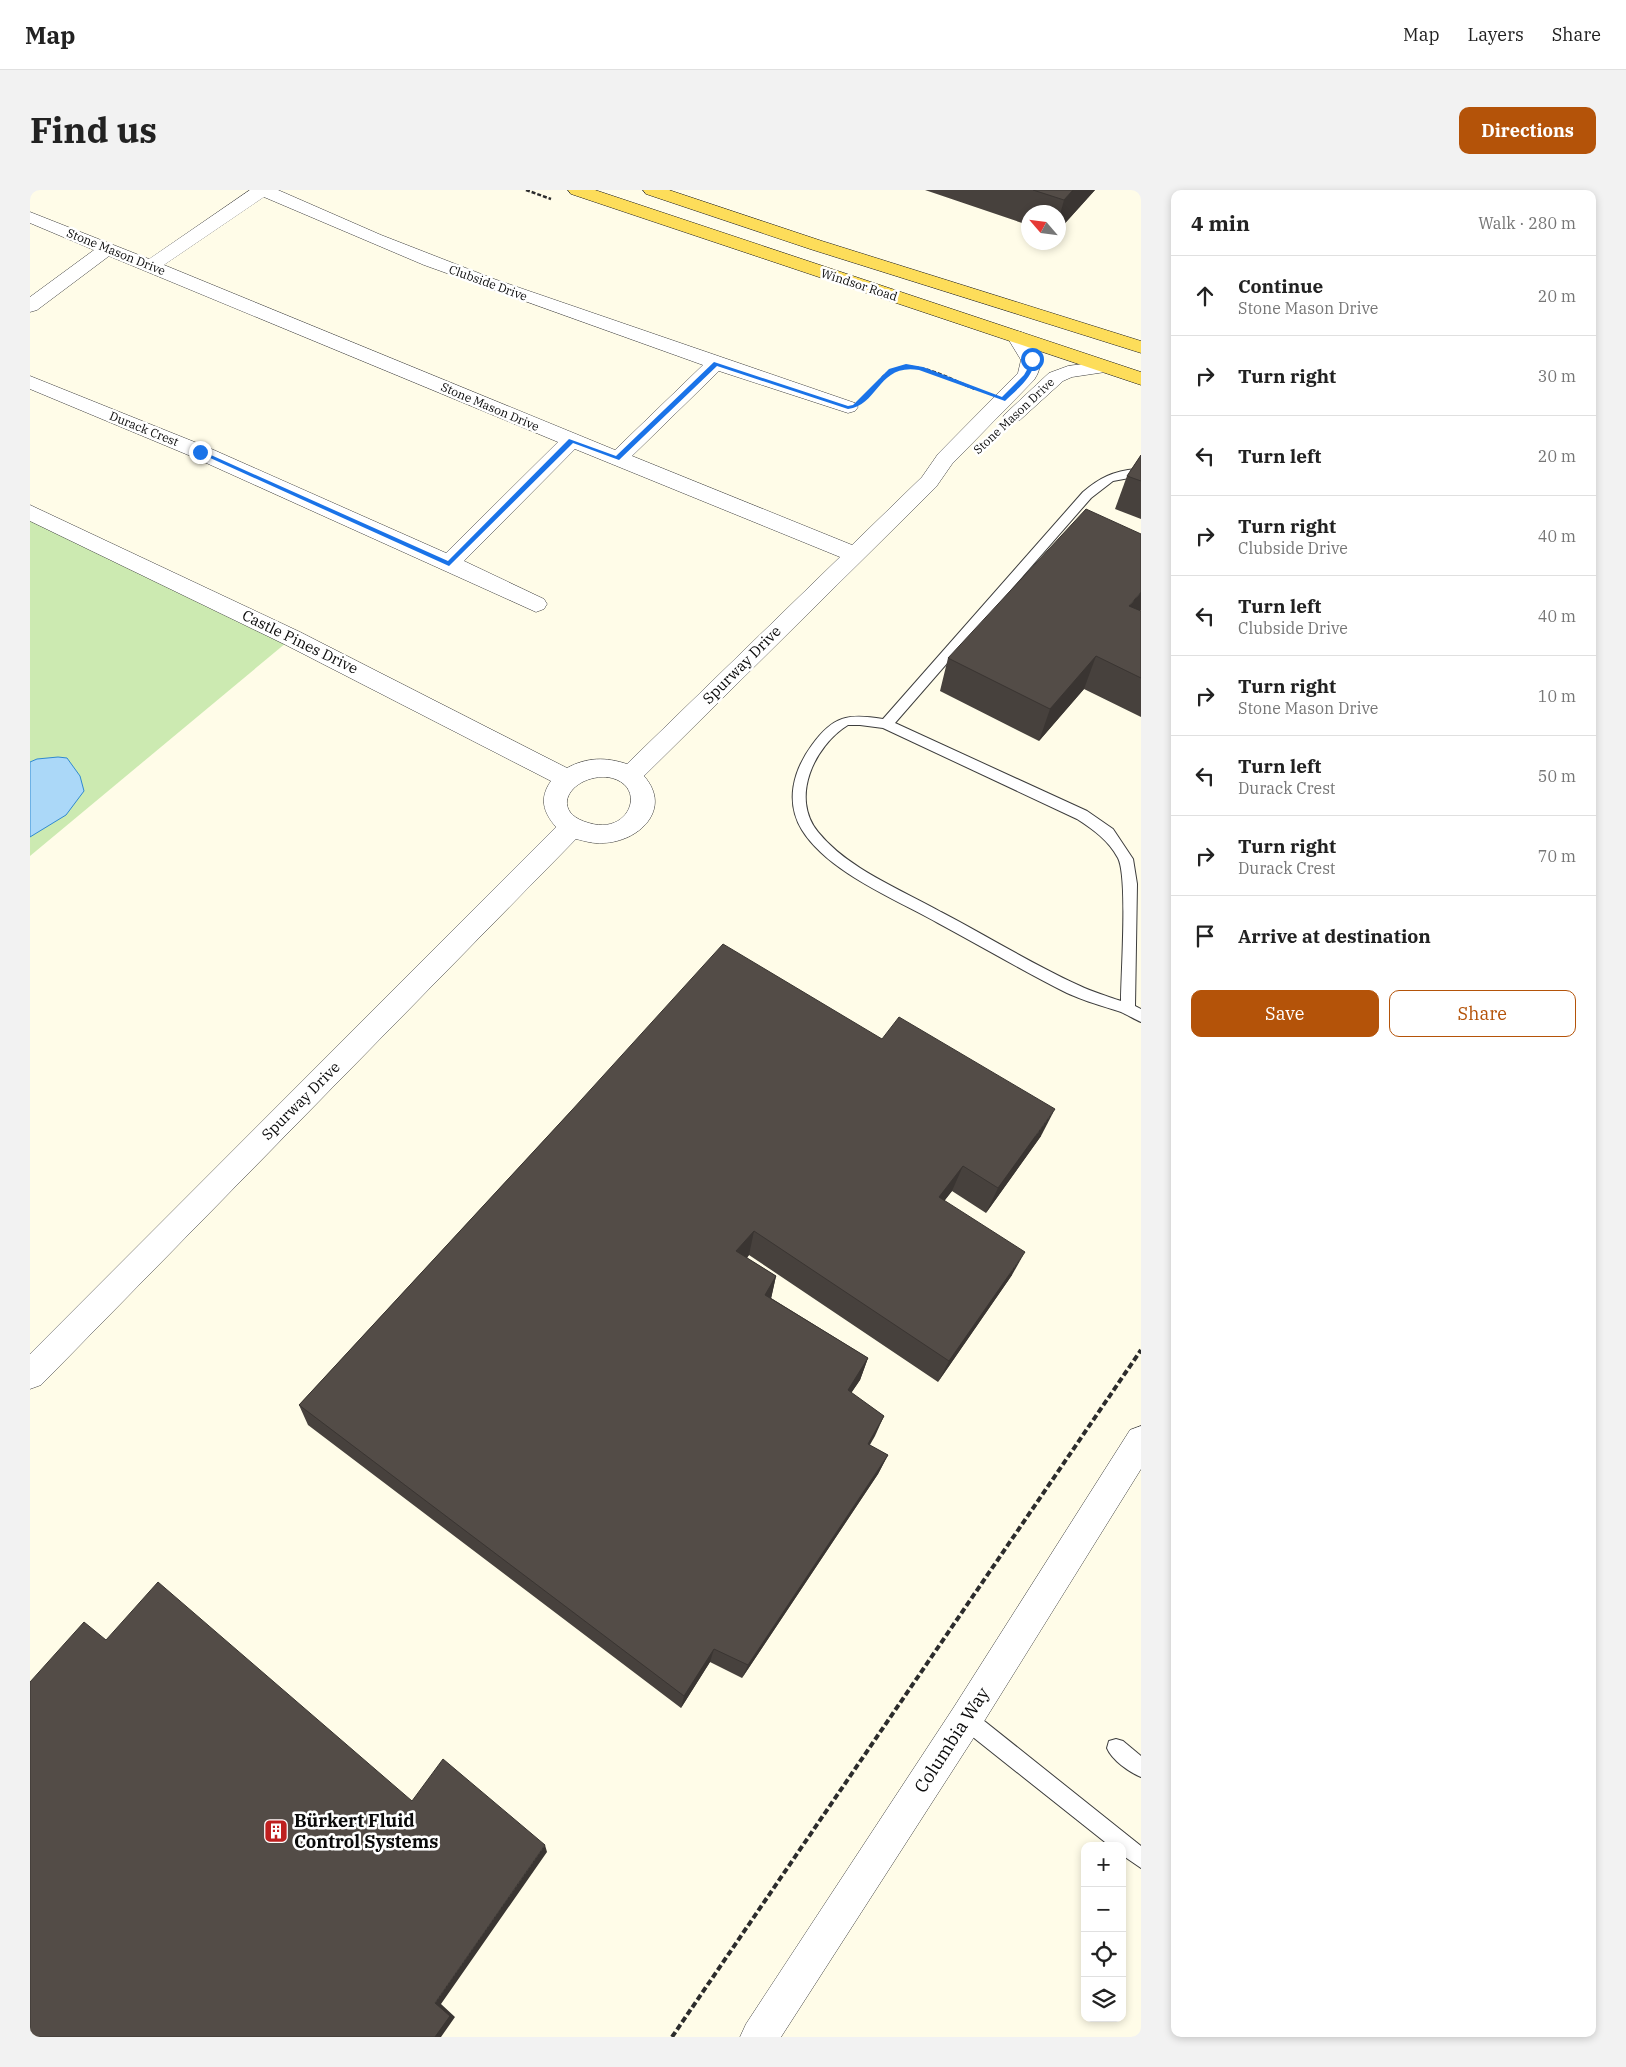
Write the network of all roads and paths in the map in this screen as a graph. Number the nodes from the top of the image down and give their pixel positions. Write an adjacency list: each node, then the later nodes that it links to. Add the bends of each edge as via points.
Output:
1 (263, 190): 6 (street, Clubside Drive); 10 (street, Clubside Drive, via 427,261)
2 (577, 190): 8 (main road, Windsor Road)
3 (652, 190): 9 (main road, Windsor Road)
4 (30, 217): 5 (street, Stone Mason Drive)
5 (108, 248): 6 (street, Stone Mason Drive); 7 (street)
6 (151, 266): 16 (street, Stone Mason Drive)
7 (30, 306)
8 (1017, 338): 11 (main road, Windsor Road); 14 (street, Stone Mason Drive, via 1032,359 1031,368)
9 (1141, 347)
10 (716, 363): 15 (street, Clubside Drive); 17 (street)
11 (1105, 367): 12 (main road, Windsor Road); 19 (street, Stone Mason Drive, via 1056,377 968,460)
12 (1141, 379)
13 (30, 382): 22 (street, Durack Crest, via 200,452)
14 (1003, 400): 15 (path, via 920,368 906,366 891,371 855,406); 19 (street, Stone Mason Drive, via 945,459)
15 (848, 408)
16 (572, 440): 17 (street, Stone Mason Drive); 22 (street)
17 (617, 459): 21 (street, Stone Mason Drive)
18 (1136, 473): 24 (lane, via 1120,473 1104,479 1087,495)
19 (929, 482): 21 (street, Stone Mason Drive)
20 (30, 512): 26 (street, Castle Pines Drive, via 292,638)
21 (854, 554): 25 (street, Spurway Drive)
22 (449, 564): 23 (street, Durack Crest)
23 (536, 604)
24 (886, 724): 28 (lane, via 1082,815 1108,833 1126,859 1130,884); 28 (lane, via 862,720 844,722 825,738 805,768 799,796 801,816 816,839 862,875 1074,990)
25 (629, 776): 26 (street, via 610,768 590,768); 27 (street, via 639,785 643,796 638,818 615,832 585,833)
26 (567, 778): 27 (street, via 555,798 556,809)
27 (572, 827): 31 (street, Spurway Drive)
28 (1128, 1009): 29 (lane)
29 (1141, 1016)
30 (1141, 1350): 37 (path)
31 (30, 1375)
32 (1141, 1441): 33 (street, Columbia Way)
33 (966, 1719): 36 (lane); 38 (street, Columbia Way)
34 (1116, 1748): 35 (lane)
35 (1141, 1768)
36 (1141, 1858)
37 (672, 2037)
38 (759, 2037)

